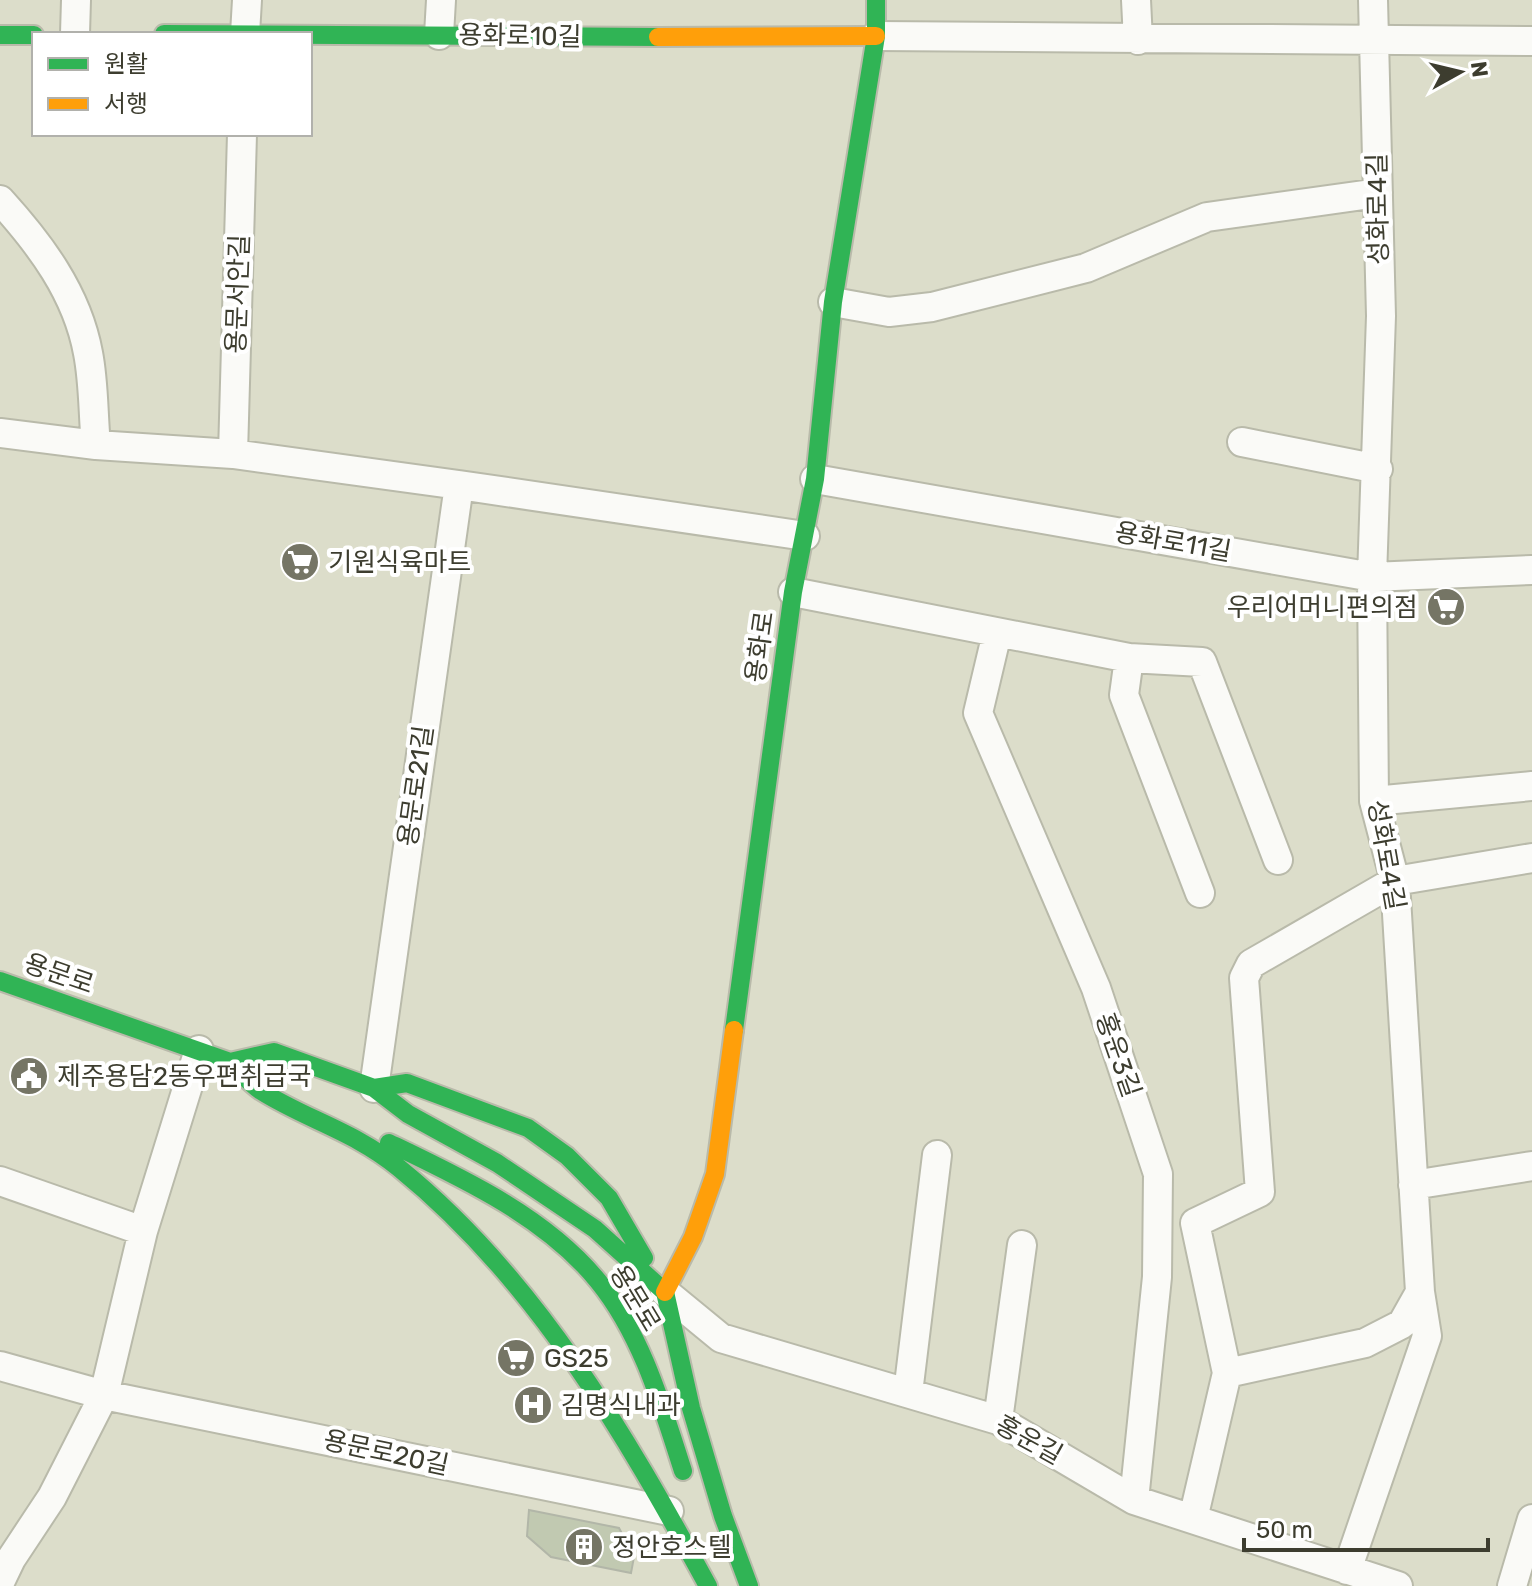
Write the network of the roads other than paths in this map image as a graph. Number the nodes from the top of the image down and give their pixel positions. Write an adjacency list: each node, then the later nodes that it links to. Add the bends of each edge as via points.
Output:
1 (76, 0): 7 (street)
2 (247, 0): 8 (street)
3 (441, 0): 12 (street)
4 (876, 0): 13 (main road, 용화로)
5 (1136, 0): 14 (street)
6 (1373, 0): 16 (street, 성화로4길)
7 (75, 32)
8 (245, 32)
9 (312, 34): 12 (main road, 용화로10길)
10 (0, 35): 11 (main road)
11 (32, 35)
12 (439, 35): 13 (main road, 용화로10길)
13 (876, 36): 14 (street); 20 (main road, 용화로)
14 (1138, 40): 16 (street)
15 (1532, 41): 16 (street)
16 (1375, 43): 18 (street, 성화로4길)
17 (242, 136): 24 (street, 용문서안길)
18 (1378, 193): 20 (street, via 1207,217 1086,268 932,307 889,312); 25 (street, 성화로4길)
19 (0, 200): 23 (street, via 34,237 76,307 88,353)
20 (833, 302): 26 (main road, 용화로)
21 (0, 433): 23 (street)
22 (1242, 442): 25 (street)
23 (96, 445): 24 (street)
24 (233, 454): 27 (street)
25 (1378, 469): 30 (street, 성화로4길)
26 (815, 479): 28 (main road, 용화로); 30 (street, 용화로11길)
27 (459, 485): 28 (street); 43 (street, 용문로21길)
28 (805, 536): 31 (main road, 용화로)
29 (1532, 570): 30 (street, 용화로11길)
30 (1372, 577): 35 (street, 성화로4길)
31 (793, 592): 32 (street); 53 (main road, 용화로, via 715,1174 693,1237)
32 (997, 633): 33 (street); 60 (street, 홍운3길, via 978,713 1096,988 1158,1174 1157,1277)
33 (1129, 658): 37 (street, via 1202,662); 39 (street, via 1124,695)
34 (1532, 786): 35 (street)
35 (1374, 801): 38 (street, 성화로4길)
36 (1532, 858): 38 (street)
37 (1278, 860)
38 (1395, 881): 49 (street, 성화로4길); 56 (street, via 1251,964 1244,978 1260,1192 1195,1223)
39 (1200, 893)
40 (0, 981): 41 (main road, 용문로)
41 (199, 1050): 42 (main road, 용문로); 51 (street)
42 (230, 1062): 43 (main road, 용문로, via 274,1052); 44 (main road, via 261,1091)
43 (374, 1088): 47 (main road, 용문로, via 408,1114); 53 (main road, 용문로, via 407,1083 528,1128 567,1156 609,1198)
44 (336, 1126): 50 (main road, 용문로, via 443,1168); 61 (main road, via 397,1166 501,1267)
45 (937, 1155): 57 (street)
46 (1532, 1166): 49 (street)
47 (508, 1170): 50 (main road, via 527,1202); 53 (main road, 용문로, via 595,1229)
48 (0, 1181): 51 (street)
49 (1413, 1185): 54 (street, 성화로4길)
50 (511, 1211): 61 (main road, 용문로, via 577,1258 619,1314 648,1373)
51 (143, 1231): 58 (street)
52 (1022, 1245): 59 (street)
53 (665, 1292): 57 (street, 홍운길, via 721,1338); 68 (main road, 용문로, via 691,1408)
54 (1420, 1292): 56 (street, via 1402,1324 1365,1343); 65 (street, 성화로4길, via 1427,1336)
55 (0, 1366): 58 (street, 용문로20길)
56 (1227, 1373): 62 (street)
57 (908, 1393): 59 (street, 홍운길)
58 (104, 1395): 61 (street, 용문로20길); 66 (street, via 52,1497)
59 (998, 1420): 60 (street, 홍운길)
60 (1134, 1500): 62 (street, 홍운길)
61 (680, 1503): 67 (main road)
62 (1193, 1519): 65 (street, 홍운길)
63 (1532, 1519): 70 (street)
64 (702, 1534): 67 (main road)
65 (1347, 1570): 69 (street, 홍운길)
66 (0, 1582)
67 (709, 1586)
68 (749, 1586)
69 (1398, 1586)
70 (1512, 1586)

